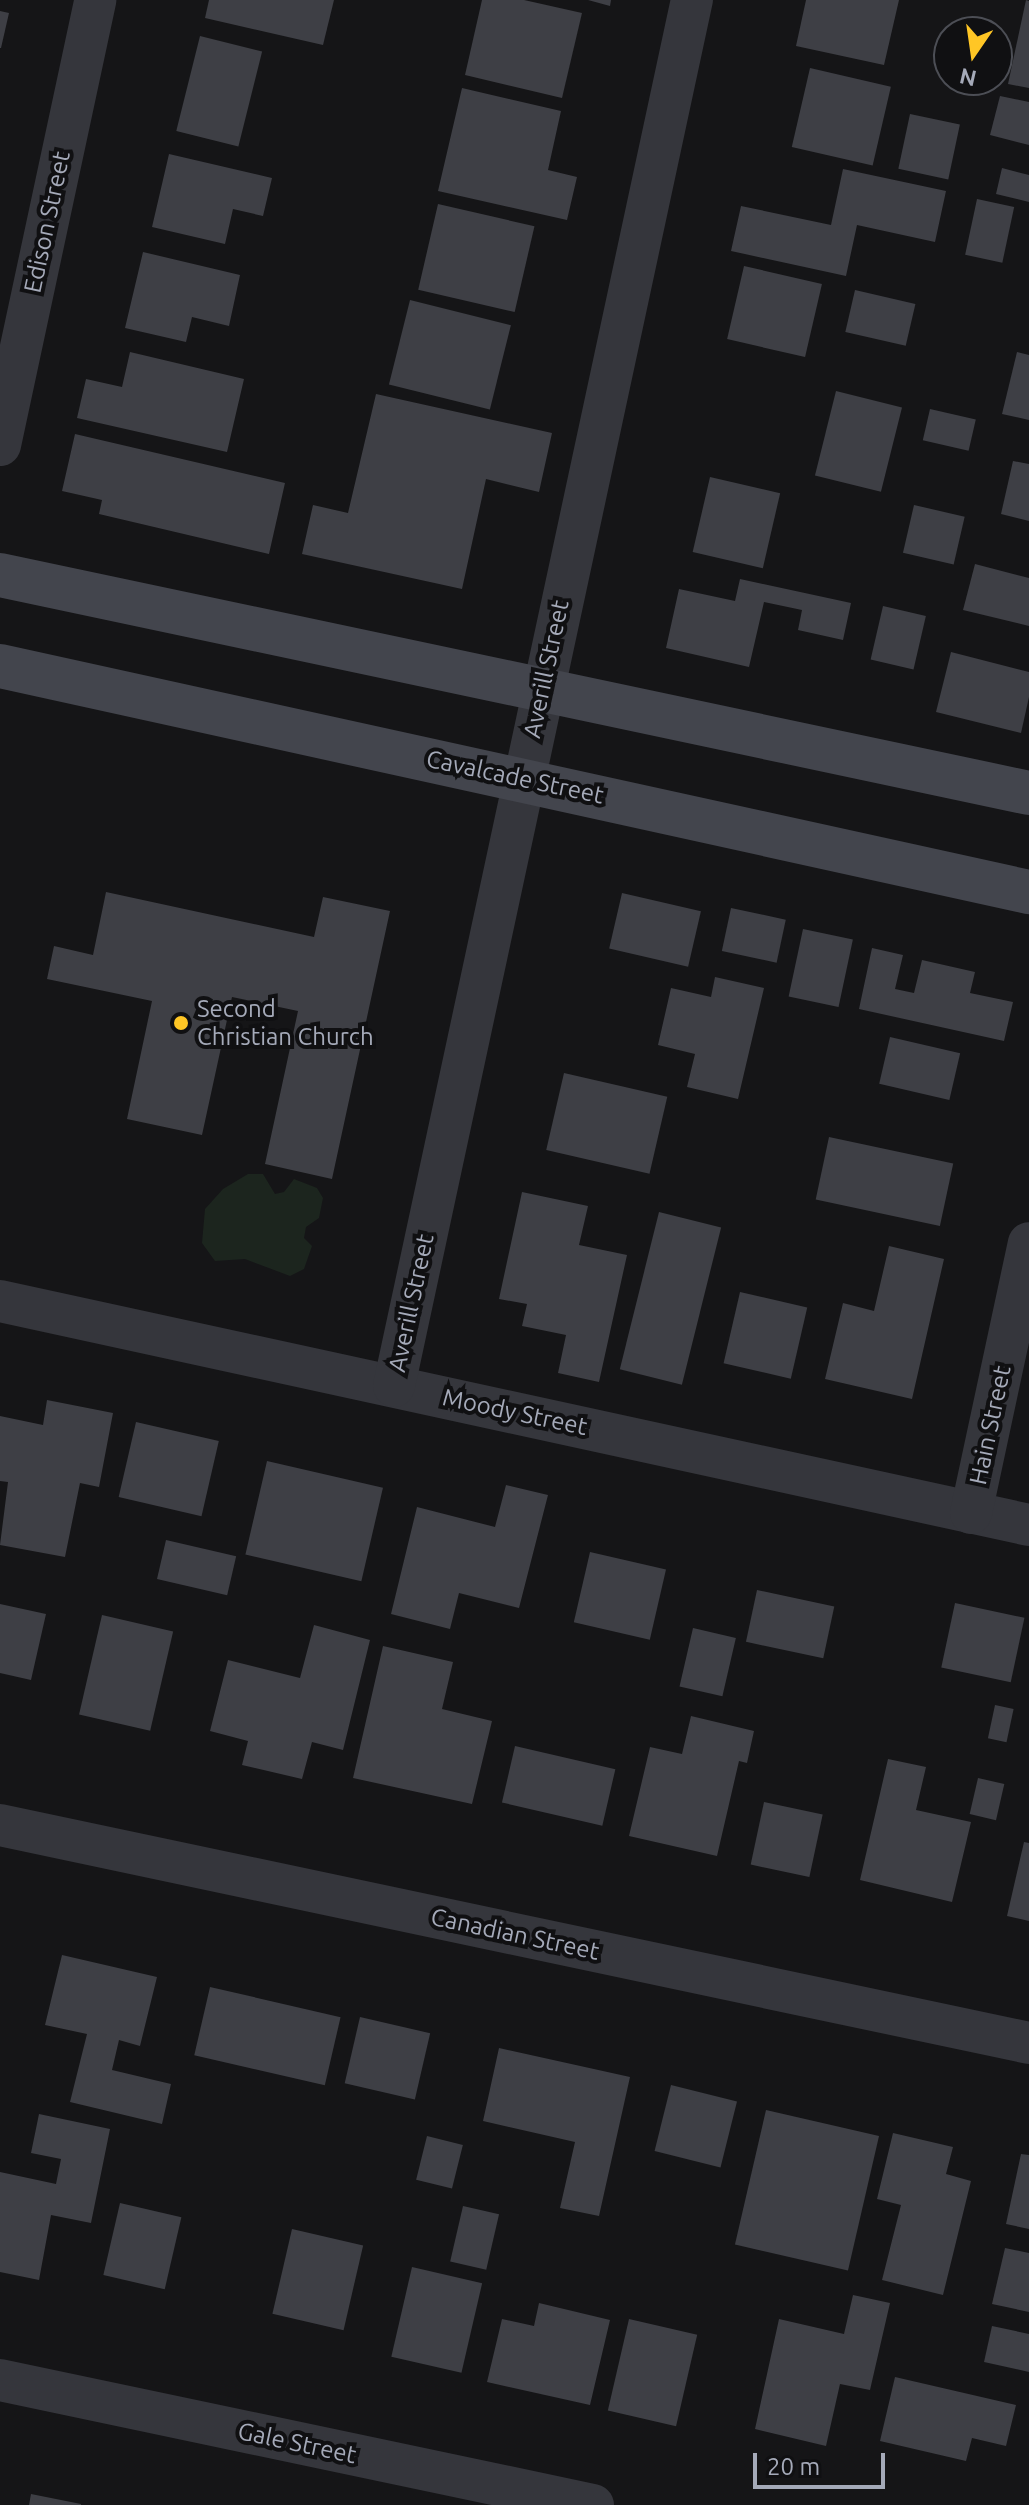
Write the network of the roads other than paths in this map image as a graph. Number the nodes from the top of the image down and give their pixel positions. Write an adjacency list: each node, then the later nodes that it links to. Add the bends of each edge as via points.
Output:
1 (95, 0): 3 (street, Edison Street)
2 (692, 0): 6 (street, Averill Street)
3 (0, 445)
4 (0, 575): 6 (main road)
5 (0, 666): 7 (main road, Cavalcade Street)
6 (542, 690): 7 (street, Averill Street); 8 (main road)
7 (523, 778): 9 (main road, Cavalcade Street); 12 (street, Averill Street)
8 (1029, 793)
9 (1029, 892)
10 (1029, 1243): 13 (street, Hain Street)
11 (0, 1301): 12 (street, Moody Street)
12 (394, 1386): 13 (street, Moody Street)
13 (971, 1513): 14 (street, Moody Street)
14 (1029, 1525)
15 (0, 1825): 16 (street, Canadian Street)
16 (1029, 2043)
17 (0, 2380): 18 (street, Gale Street)
18 (593, 2505)

